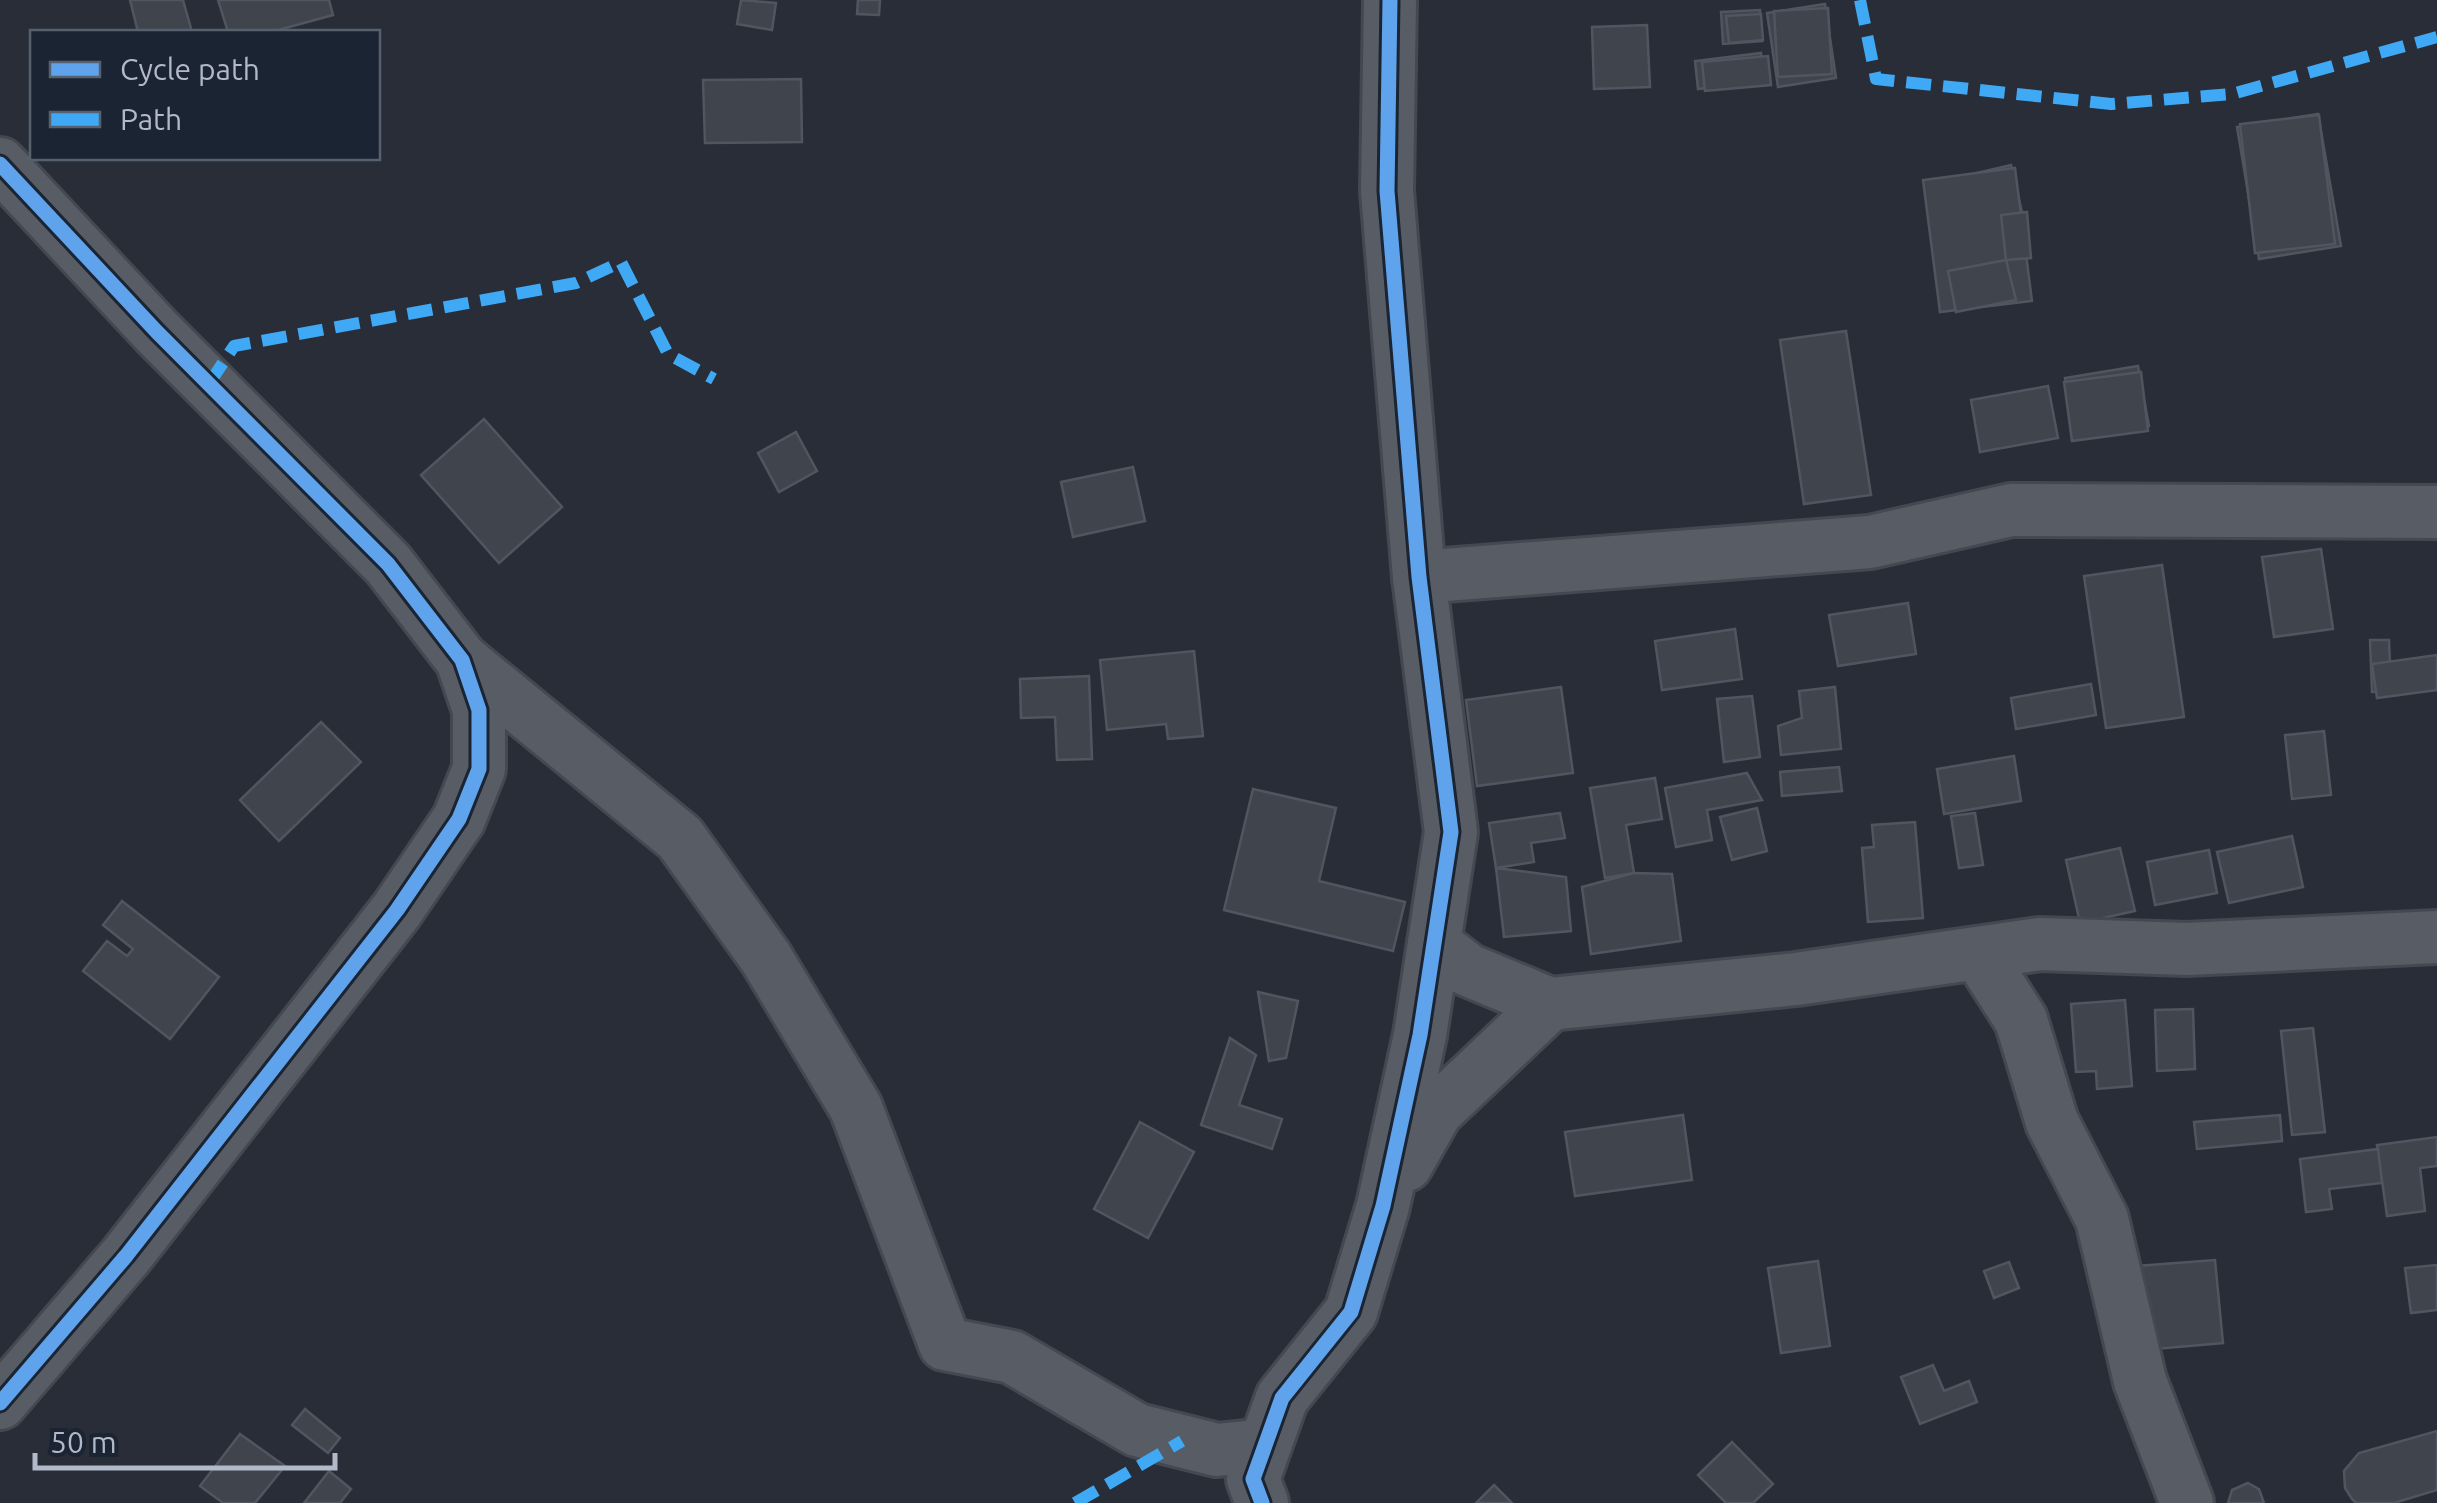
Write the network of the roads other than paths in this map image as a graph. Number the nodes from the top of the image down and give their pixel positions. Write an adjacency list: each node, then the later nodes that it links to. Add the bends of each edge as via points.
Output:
1 (1390, 0): 4 (street, via 1387,192)
2 (0, 164): 5 (street, via 388,564)
3 (2437, 512): 4 (street, via 2011,510 1870,542)
4 (1420, 577): 7 (street, via 1451,832)
5 (462, 660): 11 (street, via 479,710 479,768 459,819 398,910); 12 (street, via 680,838 766,958 856,1108 945,1344 1012,1357 1137,1430 1217,1450)
6 (2437, 937): 8 (street, via 2187,949 2040,944)
7 (1434, 944): 9 (street, via 1468,970); 10 (street)
8 (1978, 953): 9 (street); 14 (street, via 2020,1020 2052,1122 2102,1218 2140,1381)
9 (1550, 1004): 10 (street, via 1436,1112)
10 (1383, 1206): 12 (street, via 1351,1312 1282,1398)
11 (0, 1403)
12 (1265, 1445): 13 (street, via 1253,1479)
13 (1262, 1503)
14 (2187, 1503)

